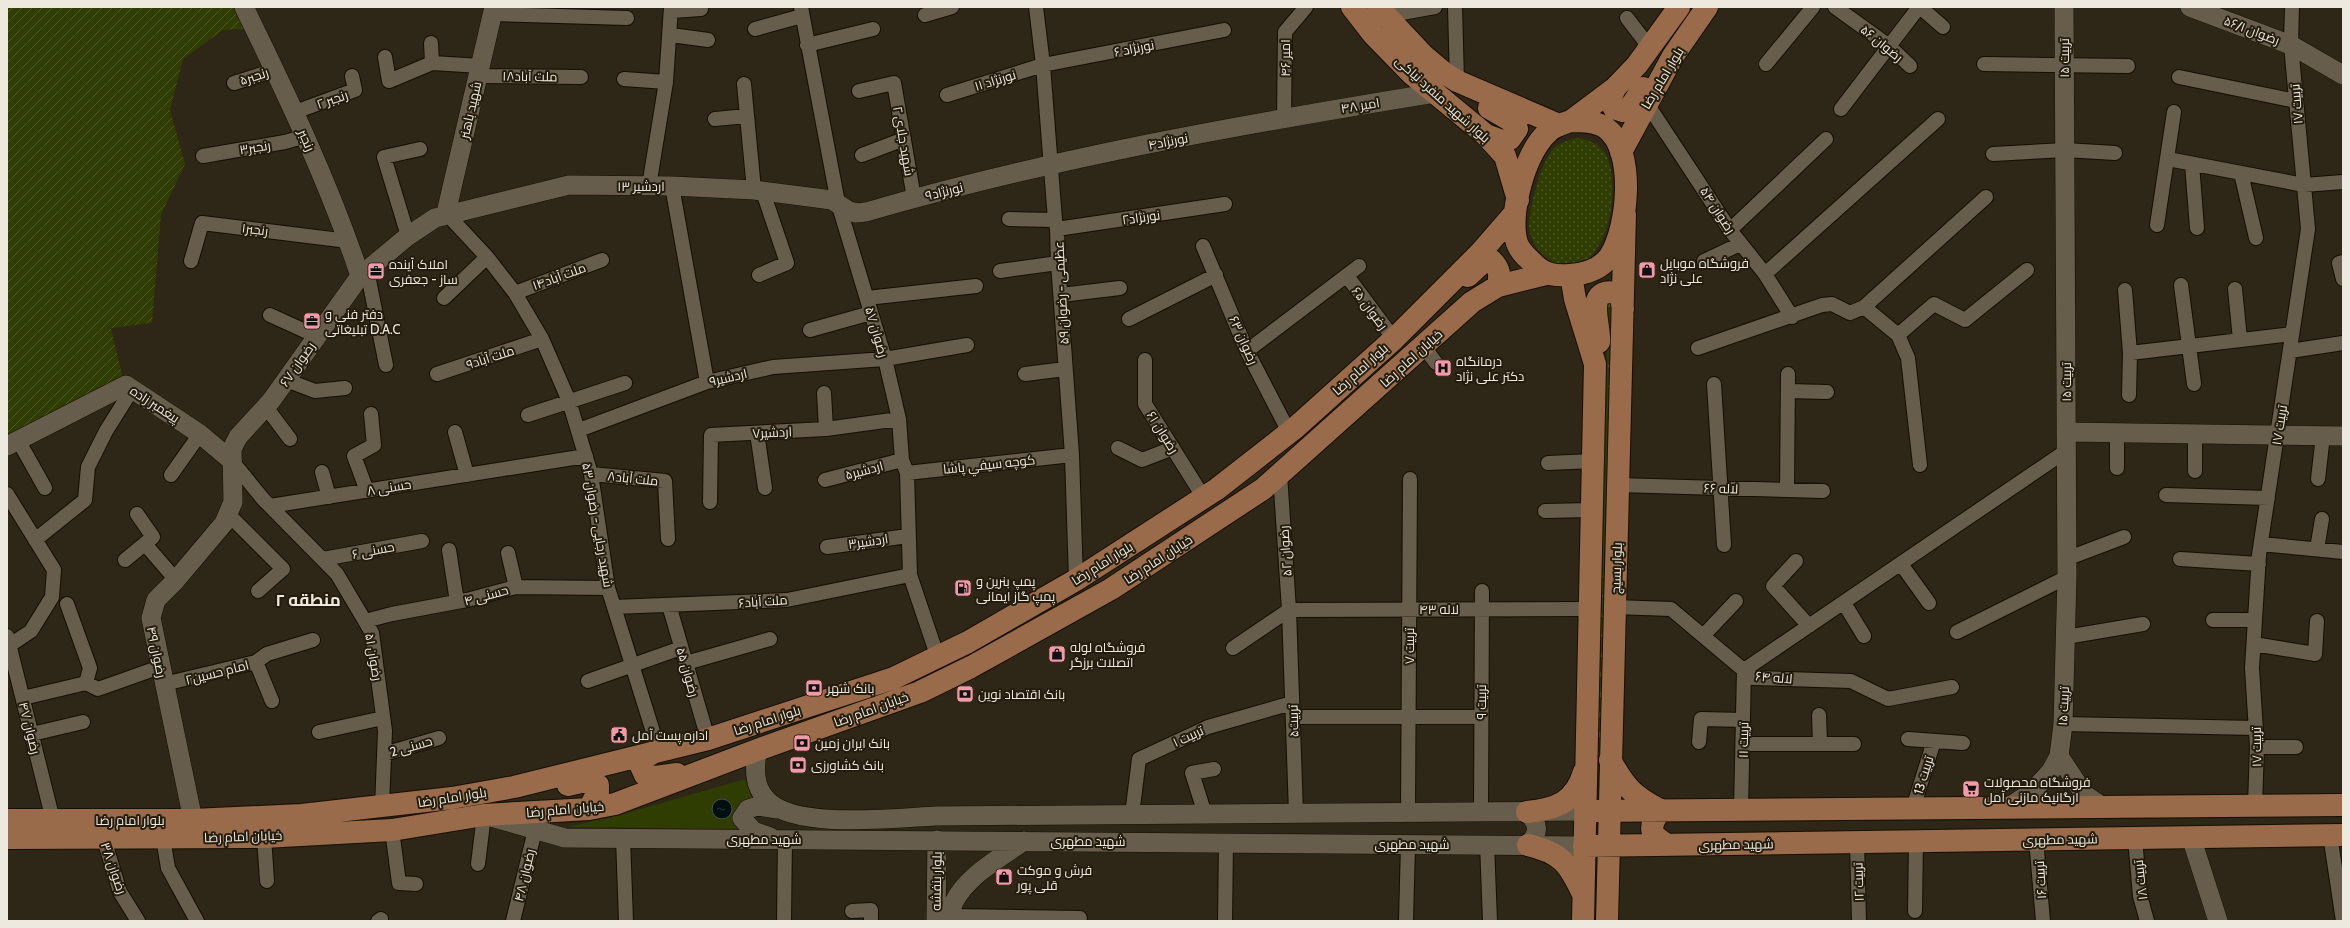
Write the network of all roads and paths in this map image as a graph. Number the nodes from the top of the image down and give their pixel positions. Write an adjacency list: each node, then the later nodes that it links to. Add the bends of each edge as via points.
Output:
1 (244, 7): 44 (street, رنجبر)
2 (952, 7): 21 (street)
3 (1036, 7): 41 (street, عظیمی - رضوان ۵۹)
4 (1306, 7): 66 (street, امیر ۴۶, via 1285,32)
5 (1352, 7): 57 (main road, بلوار شهید منفرد نیاکی, via 1373,34 1412,74)
6 (1435, 7): 19 (street)
7 (1455, 7): 51 (street)
8 (1679, 7): 34 (main road, بلوار امام رضا)
9 (1707, 7): 35 (main road, بلوار امام رضا)
10 (1813, 7): 38 (street)
11 (1835, 7): 33 (street, رضوان ۵۶)
12 (1919, 7): 24 (street); 33 (street)
13 (2064, 7): 40 (street, تربیت ۱۵)
14 (2190, 7): 32 (street, رضوان ۵۶/۱)
15 (2292, 7): 32 (street, تربیت ۱۷)
16 (672, 9): 17 (street); 28 (street)
17 (701, 9)
18 (493, 10): 22 (street); 45 (street, شهید باهنر)
19 (1381, 11): 51 (main road, بلوار شهید منفرد نیاکی, via 1429,60)
20 (801, 12): 25 (street); 31 (street, رضوان ۵۷)
21 (925, 15)
22 (627, 18)
23 (1627, 18): 34 (street)
24 (1943, 27)
25 (755, 29)
26 (873, 29): 31 (street)
27 (1224, 30): 41 (street, نورنژاد ۶)
28 (671, 35): 29 (street); 52 (street)
29 (708, 40)
30 (431, 43): 37 (street)
31 (807, 45): 91 (street, رضوان ۵۷)
32 (2291, 45): 46 (street, رضوان ۵۶/۱); 59 (street, تربیت ۱۷)
33 (1889, 46): 42 (street, رضوان ۵۶); 61 (street)
34 (1650, 48): 55 (main road, بلوار امام رضا)
35 (1673, 56): 55 (main road, via 1645,85 1629,108 1623,111 1614,108 1610,100); 60 (main road, بلوار امام رضا)
36 (385, 57): 37 (street, via 388,81)
37 (432, 63): 45 (street, ملت آباد۱۸)
38 (1766, 64)
39 (1984, 64): 40 (street)
40 (2064, 64): 43 (street); 74 (street, تربیت ۱۵)
41 (1043, 65): 58 (street, نورنژاد ۱۱); 81 (street, عظیمی - رضوان ۵۹)
42 (1910, 66)
43 (2128, 66)
44 (275, 70): 53 (street, رنجبر۵); 62 (street, رنجبر)
45 (480, 71): 48 (street, ملت آباد۱۸); 94 (street, شهید باهنر)
46 (2343, 75)
47 (352, 76): 62 (street, رنجبر ۲, via 355,90)
48 (581, 77)
49 (2179, 77): 59 (street)
50 (624, 79): 52 (street)
51 (1457, 81): 68 (main road, بلوار شهید منفرد نیاکی); 69 (main road, via 1476,102 1515,123 1515,134 1510,139 1502,141)
52 (666, 82): 86 (street)
53 (234, 83)
54 (744, 84): 64 (street)
55 (1615, 88): 68 (main road, بلوار امام رضا)
56 (859, 91): 72 (street, شهید جلای ۲, via 894,83)
57 (1435, 92): 66 (street, امیر ۴۸); 69 (main road, بلوار شهید منفرد نیاکی)
58 (947, 95)
59 (2296, 100): 85 (street, تربیت ۱۷)
60 (1646, 102): 75 (main road, بلوار امام رضا); 100 (street, رضوان ۵۴)
61 (1841, 109)
62 (295, 112): 70 (street, رنجبر)
63 (2174, 112): 80 (street)
64 (747, 116): 65 (street); 88 (street)
65 (715, 118)
66 (1284, 118): 81 (street, نورنژاد۴)
67 (1938, 118): 117 (street)
68 (1565, 123): 75 (main road, via 1590,122 1606,128 1616,139); 93 (main road, via 1547,132 1531,154)
69 (1486, 134): 93 (main road, بلوار شهید منفرد نیاکی, via 1505,156)
70 (306, 136): 79 (street, رنجبر۳); 103 (street, رنجبر)
71 (1826, 139): 100 (street)
72 (904, 140): 77 (street); 90 (street, شهید جلای ۲)
73 (420, 149): 101 (street, via 384,157)
74 (2065, 150): 76 (street); 78 (street); 189 (street, تربیت ۱۵)
75 (1621, 152): 95 (main road, via 1626,177)
76 (2115, 152)
77 (862, 154)
78 (1992, 154)
79 (203, 156)
80 (2168, 159): 82 (street); 98 (street)
81 (1052, 164): 90 (street, نورنژاد۹); 97 (street, عظیمی - رضوان ۵۹)
82 (2192, 164): 83 (street); 99 (street)
83 (2241, 173): 85 (street); 102 (street)
84 (2343, 182): 85 (street)
85 (2304, 185): 140 (street, تربیت ۱۷, via 2308,229)
86 (649, 186): 87 (street, اردشیر ۱۳); 94 (street, اردشیر ۱۳, via 559,186)
87 (672, 186): 88 (street, اردشیر ۱۳); 162 (street)
88 (758, 191): 91 (street, اردشیر ۱۳, via 825,199); 118 (street, via 787,263)
89 (1986, 197): 133 (street)
90 (914, 198): 91 (street, نورنژاد۹, via 856,213)
91 (838, 203): 132 (street, رضوان ۵۷)
92 (1226, 204): 97 (street, نورنژاد۲)
93 (1516, 207): 116 (main road, via 1517,244); 144 (main road, بلوار امام رضا, via 1481,252)
94 (446, 213): 101 (street, رضوان ۶۷); 106 (street, شهید رجایی - رضوان ۵۳)
95 (1626, 214): 120 (main road, via 1618,241 1609,257 1596,269 1582,275); 134 (main road, بلوار بسیج)
96 (1010, 219): 97 (street, نورنژاد۲)
97 (1056, 224): 111 (street, عظیمی - رضوان ۵۹)
98 (2157, 225)
99 (2197, 228)
100 (1730, 230): 104 (street, رضوان ۵۴)
101 (408, 236): 115 (street, رضوان ۶۷)
102 (2256, 238)
103 (348, 241): 108 (street, رنجبر۱, via 202,223); 115 (street, رنجبر)
104 (1740, 244): 109 (street); 117 (street, رضوان ۵۴)
105 (1203, 246): 119 (street, رضوان ۶۳)
106 (488, 257): 129 (street, شهید رجایی - رضوان ۵۳); 131 (street)
107 (602, 260): 129 (street, ملت آباد۱۴)
108 (191, 261)
109 (1704, 261)
110 (2343, 262): 122 (street, via 2339,263)
111 (1058, 263): 114 (street); 130 (street, عظیمی - رضوان ۵۹)
112 (1359, 266): 121 (street)
113 (2027, 270): 141 (street, via 1965,320 1934,304)
114 (1000, 271)
115 (364, 273): 142 (street, رضوان ۶۷); 156 (street)
116 (1546, 274): 120 (main road); 125 (main road, خیابان امام رضا)
117 (1765, 274): 137 (street, رضوان ۵۴)
118 (759, 275)
119 (1216, 275): 138 (street); 150 (street, رضوان ۶۳)
120 (1570, 275): 155 (main road, بلوار بسیج)
121 (1347, 276): 144 (street, رضوان ۶۵); 150 (street)
122 (2343, 279)
123 (2181, 285): 148 (street)
124 (976, 286): 132 (street)
125 (1498, 286): 144 (main road, via 1498,266 1492,261 1484,261 1434,312); 205 (main road, خیابان امام رضا, via 1472,302 1430,355)
126 (1120, 288): 130 (street)
127 (2125, 290): 152 (street)
128 (2235, 290): 145 (street)
129 (515, 293): 143 (street, شهید رجایی - رضوان ۵۳)
130 (1061, 295): 157 (street, عظیمی - رضوان ۵۹)
131 (444, 298)
132 (867, 298): 135 (street, رضوان ۵۷)
133 (1864, 306): 137 (street, via 1850,313 1832,304 1822,305); 141 (street)
134 (1623, 309): 155 (main road, via 1620,298 1613,292 1603,295 1595,304 1599,339); 211 (main road, بلوار بسیج)
135 (871, 313): 139 (street); 153 (street, رضوان ۵۷)
136 (270, 315): 142 (street)
137 (1792, 317): 149 (street)
138 (1129, 319)
139 (810, 330)
140 (2292, 334): 145 (street); 151 (street, تربیت ۱۷)
141 (1898, 335): 199 (street, via 1908,358)
142 (316, 336): 161 (street, رضوان ۶۷)
143 (542, 339): 158 (street, ملت آباد۹); 172 (street, شهید رجایی - رضوان ۵۳)
144 (1394, 339): 180 (main road, بلوار امام رضا)
145 (2240, 339): 148 (street)
146 (2343, 343): 151 (street)
147 (967, 345): 153 (street, اردشیر۹)
148 (2189, 345): 152 (street); 165 (street)
149 (1698, 348)
150 (1247, 351): 180 (street, رضوان ۶۳)
151 (2290, 351): 185 (street, تربیت ۱۷)
152 (2130, 353): 171 (street)
153 (885, 359): 162 (street, اردشیر۹, via 773,367); 176 (street, رضوان ۵۷)
154 (1145, 360): 192 (street, رضوان ۶۱, via 1145,404)
155 (1595, 364): 197 (main road, بلوار بسیج)
156 (386, 365)
157 (1065, 369): 159 (street); 193 (street, عظیمی - رضوان ۵۹)
158 (437, 374)
159 (1025, 374)
160 (1788, 374): 168 (street)
161 (286, 380): 167 (street, via 315,391); 173 (street, رضوان ۶۷)
162 (707, 382): 178 (street, اردشیر۹)
163 (625, 383): 172 (street)
164 (1714, 384): 214 (street)
165 (2194, 384)
166 (133, 388): 183 (street, پیغمبر زاده); 190 (street, پیغمبر زاده, via 126,385); 233 (street, via 106,431 88,467 85,500)
167 (346, 388)
168 (1788, 391): 169 (street); 215 (street)
169 (1827, 392)
170 (824, 393): 177 (street)
171 (2129, 395)
172 (569, 401): 175 (street); 178 (street, شهید رجایی - رضوان ۵۳)
173 (266, 407): 188 (street); 195 (street, رضوان ۶۷, via 238,437 232,449)
174 (371, 414): 216 (street, via 374,445 354,456)
175 (528, 415)
176 (899, 419): 177 (street, اردشیر۷); 196 (street, رضوان ۵۷)
177 (826, 429): 181 (street, اردشیر۷)
178 (579, 430): 194 (street, شهید رجایی - رضوان ۵۳)
179 (455, 432): 207 (street)
180 (1289, 432): 221 (main road, بلوار امام رضا)
181 (757, 433): 213 (street); 223 (street, اردشیر۷, via 711,436)
182 (2117, 433): 184 (street); 189 (street); 200 (street)
183 (200, 434): 195 (street, پیغمبر زاده); 206 (street)
184 (2195, 435): 185 (street); 201 (street)
185 (2277, 435): 186 (street); 222 (street, تربیت ۱۷)
186 (2322, 436): 187 (street); 209 (street)
187 (2343, 436)
188 (290, 439)
189 (2066, 442): 247 (street); 249 (street, تربیت ۱۵)
190 (13, 443): 212 (street)
191 (1118, 448): 192 (street, via 1142,460)
192 (1173, 448): 221 (street, رضوان ۶۱)
193 (1072, 455): 204 (street, كوچه سيفي پاشا); 252 (street, عظیمی - رضوان ۵۹)
194 (586, 456): 203 (street, شهید رجایی - رضوان ۵۳); 207 (street, حسنی ۸)
195 (232, 460): 224 (street, رضوان ۵۱); 228 (street, رضوان ۴۹, via 234,491)
196 (902, 460): 204 (street, رضوان ۵۷); 210 (street, اردشیر۵)
197 (1593, 461): 198 (street); 225 (main road, بلوار بسیج)
198 (1548, 462)
199 (1920, 465)
200 (2117, 468)
201 (2195, 471)
202 (322, 472): 220 (street)
203 (591, 474): 232 (street, ملت آباد۸, via 665,482); 254 (street, شهید رجایی - رضوان ۵۳)
204 (906, 474): 230 (street, رضوان ۵۷)
205 (1280, 474): 268 (street, رضوان ۵۲); 320 (main road, خیابان امام رضا, via 1213,524 1111,589 971,667 920,692)
206 (171, 475)
207 (467, 475): 216 (street, حسنی ۸)
208 (1410, 479): 265 (street, تربیت ۷)
209 (2318, 479)
210 (825, 480)
211 (1618, 485): 214 (street, لاله ۶۶); 263 (main road, بلوار بسیج)
212 (45, 488)
213 (765, 488)
214 (1721, 488): 215 (street, لاله ۶۶); 237 (street)
215 (1787, 490): 217 (street, لاله ۶۶)
216 (367, 491): 220 (street, حسنی ۸)
217 (1823, 491)
218 (7, 494): 233 (street)
219 (2166, 495): 222 (street)
220 (329, 497): 224 (street, حسنی ۸)
221 (1204, 498): 252 (main road, بلوار امام رضا)
222 (2268, 498): 236 (street, تربیت ۱۷)
223 (710, 502)
224 (270, 506): 243 (street, رضوان ۵۱)
225 (1592, 510): 226 (street); 267 (main road, بلوار بسیج)
226 (1545, 511)
227 (137, 514): 235 (street, via 153,537)
228 (228, 514): 251 (street, رضوان ۴۹, via 224,523); 255 (street, via 283,569)
229 (2322, 519): 239 (street)
230 (908, 536): 238 (street, اردشیر۳); 250 (street, رضوان ۵۷)
231 (2124, 537): 249 (street)
232 (668, 539)
233 (35, 540): 282 (street, via 54,570 52,597 31,631)
234 (422, 541): 243 (street, حسنی ۶)
235 (145, 544): 245 (street); 251 (street)
236 (2261, 544): 239 (street); 248 (street, تربیت ۱۷)
237 (1724, 545)
238 (828, 547)
239 (2317, 549): 241 (street)
240 (449, 550): 258 (street)
241 (2343, 552)
242 (508, 553): 253 (street)
243 (323, 559): 271 (street, رضوان ۵۱, via 337,574)
244 (2180, 559): 248 (street)
245 (125, 560)
246 (1796, 561): 274 (street, via 1773,586)
247 (1901, 564): 259 (street); 260 (street)
248 (2259, 564): 270 (street, تربیت ۱۷)
249 (2066, 568): 276 (street); 279 (street, تربیت ۱۵)
250 (910, 575): 262 (street, ملت آباد۶, via 787,600); 286 (street, رضوان ۵۷)
251 (176, 580): 292 (street, رضوان ۴۹, via 156,600 151,618)
252 (1076, 580): 286 (main road, بلوار امام رضا)
253 (516, 586): 254 (street, حسنی ۴); 258 (street, حسنی ۴)
254 (608, 588): 264 (street, شهید رجایی - رضوان ۵۳)
255 (258, 591)
256 (1482, 591): 266 (street, تربیت ۹)
257 (1736, 601): 277 (street)
258 (457, 602): 271 (street, حسنی ۴)
259 (1844, 603): 274 (street); 278 (street)
260 (1929, 603)
261 (67, 604): 294 (street, via 90,668)
262 (669, 605): 264 (street, ملت آباد۶); 284 (street, رضوان ۵۵)
263 (1614, 606): 277 (street, لاله ۶۴, via 1671,609); 324 (main road, بلوار بسیج)
264 (614, 607): 290 (street, شهید رجایی - رضوان ۵۳)
265 (1409, 609): 266 (street, لاله ۴۳); 268 (street, لاله ۴۳); 300 (street, تربیت ۷)
266 (1482, 609): 267 (street, لاله ۴۳); 301 (street, تربیت ۹)
267 (1589, 609): 325 (main road, بلوار بسیج)
268 (1289, 610): 275 (street, رضوان ۵۲); 285 (street)
269 (2213, 620): 270 (street)
270 (2255, 620): 283 (street, تربیت ۱۷)
271 (365, 621): 302 (street, رضوان ۵۱, via 372,634)
272 (2317, 621): 283 (street, via 2316,654)
273 (2143, 624): 279 (street)
274 (1809, 626): 291 (street)
275 (1290, 628): 298 (street, تربیت۵)
276 (1957, 632)
277 (1703, 636): 291 (street, لاله ۶۴)
278 (1864, 636)
279 (2066, 636): 305 (street, تربیت ۱۵)
280 (770, 639): 289 (street)
281 (313, 640): 288 (street, امام حسین۲, via 267,654)
282 (8, 643): 287 (street, رضوان ۴۷)
283 (2254, 644): 306 (street, تربیت ۱۷, via 2252,668)
284 (681, 648): 289 (street, رضوان ۵۵); 290 (street)
285 (1233, 648)
286 (938, 658): 310 (main road, بلوار امام رضا, via 894,678)
287 (10, 662): 296 (street, رضوان ۴۷)
288 (256, 662): 292 (street, امام حسین۲); 297 (street)
289 (686, 663): 310 (street, رضوان ۵۵)
290 (634, 665): 293 (street); 321 (street, شهید رجایی - رضوان ۵۳)
291 (1744, 670): 295 (street, لاله ۶۴, via 1753,678 1851,681 1888,699); 303 (street, تربیت ۱۱)
292 (162, 676): 294 (street, امام حسین۲, via 98,689); 351 (street, رضوان ۴۹)
293 (588, 681)
294 (86, 683): 296 (street)
295 (1952, 687)
296 (23, 698): 308 (street, رضوان ۴۷)
297 (272, 701)
298 (1292, 710): 300 (street); 344 (street, تربیت۵); 345 (street, تربیت ۱, via 1208,727 1138,759)
299 (1819, 714): 316 (street)
300 (1408, 717): 301 (street); 341 (street, تربیت ۷)
301 (1481, 717): 342 (street, تربیت ۹)
302 (383, 718): 307 (street); 322 (street, رضوان ۵۱)
303 (1743, 720): 313 (street, via 1701,719); 315 (street, تربیت ۱۱)
304 (83, 722): 308 (street)
305 (2063, 724): 306 (street); 323 (street, تربیت ۱۵)
306 (2256, 728): 318 (street, تربیت ۱۷)
307 (319, 732)
308 (32, 734): 350 (street, رضوان ۴۷)
309 (439, 738): 322 (street, حسنی 2)
310 (708, 739): 321 (main road, بلوار امام رضا)
311 (1908, 739): 312 (street)
312 (1934, 741): 314 (street); 334 (street, تربیت 13)
313 (1699, 742)
314 (1963, 743)
315 (1743, 744): 316 (street); 338 (street, تربیت ۱۱)
316 (1820, 744): 317 (street)
317 (1854, 744)
318 (2257, 747): 319 (street); 329 (street, تربیت ۱۷)
319 (2296, 747)
320 (757, 750): 326 (main road, خیابان امام رضا); 333 (street, شهید مطهری, via 754,771 758,784 765,799)
321 (656, 752): 326 (main road, via 640,764 645,775); 328 (main road, بلوار امام رضا)
322 (384, 754): 331 (street, رضوان ۵۱)
323 (2059, 756): 332 (street, via 2084,794); 335 (street, تربیت ۱۵, via 2032,792)
324 (1610, 760): 325 (main road, via 1605,771 1600,774); 337 (main road, via 1632,793); 340 (main road, بلوار بسیج)
325 (1586, 764): 339 (main road, بلوار بسیج); 343 (main road, via 1579,788 1573,796 1548,810)
326 (711, 769): 336 (main road, خیابان امام رضا, via 615,804)
327 (1214, 769): 346 (street, via 1192,773)
328 (514, 787): 331 (main road, بلوار امام رضا); 336 (main road, via 535,789 594,781 598,785 598,792)
329 (2255, 805): 330 (main road, شهید مطهری); 332 (main road, شهید مطهری)
330 (2343, 805)
331 (382, 807): 351 (main road, بلوار امام رضا, via 302,815)
332 (2103, 807): 335 (main road, شهید مطهری)
333 (776, 808): 348 (street, شهید مطهری, via 796,815 835,820); 362 (street, via 758,806 748,809 742,818 753,831)
334 (1913, 808): 335 (main road, شهید مطهری); 338 (main road, شهید مطهری)
335 (2007, 808)
336 (589, 810): 347 (main road, خیابان امام رضا)
337 (1660, 810): 338 (main road, شهید مطهری); 340 (main road, شهید مطهری); 373 (main road, via 1652,822 1652,831 1656,838)
338 (1741, 810)
339 (1585, 811): 340 (main road, شهید مطهری); 343 (street, شهید مطهری); 374 (main road, بلوار بسیج)
340 (1609, 811): 375 (main road, بلوار بسیج)
341 (1408, 812): 342 (street, شهید مطهری); 344 (street, شهید مطهری)
342 (1481, 812): 343 (street, شهید مطهری)
343 (1527, 812): 372 (street, via 1535,820 1538,828)
344 (1296, 813): 346 (street, شهید مطهری)
345 (1132, 814): 346 (street, شهید مطهری); 348 (street, شهید مطهری)
346 (1205, 814)
347 (484, 815): 352 (main road, خیابان امام رضا); 353 (street, شهید مطهری); 376 (street)
348 (1054, 815): 366 (street)
349 (7, 820): 350 (main road, بلوار امام رضا)
350 (53, 820): 351 (main road, بلوار امام رضا)
351 (194, 820)
352 (392, 830): 356 (main road, خیابان امام رضا); 378 (street, via 399,884)
353 (535, 830): 360 (street, شهید مطهری, via 565,838); 387 (street, رضوان ۴۸)
354 (2336, 835): 357 (main road, شهید مطهری); 400 (street)
355 (103, 836): 358 (main road, خیابان امام رضا); 359 (main road, خیابان امام رضا); 385 (street, رضوان ۳۸, via 120,892)
356 (264, 837): 359 (main road, خیابان امام رضا); 377 (street)
357 (2192, 837): 361 (main road, شهید مطهری); 399 (street)
358 (7, 838)
359 (163, 838): 386 (street, via 168,868)
360 (623, 838): 362 (street, شهید مطهری); 388 (street)
361 (2135, 838): 364 (main road, شهید مطهری); 398 (street, تربیت ۱۸, via 2140,896)
362 (781, 839): 363 (street, شهید مطهری); 389 (street)
363 (937, 840): 365 (street, شهید مطهری); 384 (street, بلوار بنفشه)
364 (2036, 840): 367 (main road, شهید مطهری); 397 (street, تربیت ۱۶)
365 (1024, 841): 366 (street, شهید مطهری); 384 (street, بلوار بنفشه, via 974,877 953,904)
366 (1054, 841): 368 (street, شهید مطهری)
367 (1916, 841): 369 (main road, شهید مطهری); 382 (street)
368 (1226, 842): 370 (street, شهید مطهری); 391 (street)
369 (1857, 842): 373 (main road, شهید مطهری); 396 (street, تربیت ۱۲)
370 (1408, 844): 371 (street, شهید مطهری); 392 (street)
371 (1487, 844): 372 (street, شهید مطهری); 393 (street)
372 (1528, 845): 374 (street, شهید مطهری); 379 (main road, via 1547,849 1562,857)
373 (1667, 845): 375 (main road, شهید مطهری); 380 (main road, via 1639,851 1625,859 1610,880)
374 (1584, 846): 375 (main road, شهید مطهری); 379 (main road, بلوار بسیج)
375 (1608, 846): 380 (main road, بلوار بسیج)
376 (478, 864)
377 (267, 881)
378 (416, 884)
379 (1584, 895): 380 (main road, via 1587,890 1598,888); 394 (main road, بلوار بسیج)
380 (1607, 897): 395 (main road, بلوار بسیج)
381 (852, 911): 390 (street, via 871,910)
382 (1915, 911)
383 (1080, 918): 384 (street)
384 (946, 919)
385 (138, 921)
386 (197, 921)
387 (513, 921)
388 (626, 921)
389 (784, 921)
390 (871, 921)
391 (1225, 921)
392 (1406, 921)
393 (1490, 921)
394 (1583, 921)
395 (1607, 921)
396 (1860, 921)
397 (2043, 921)
398 (2147, 921)
399 (2218, 921)
400 (2343, 921)

